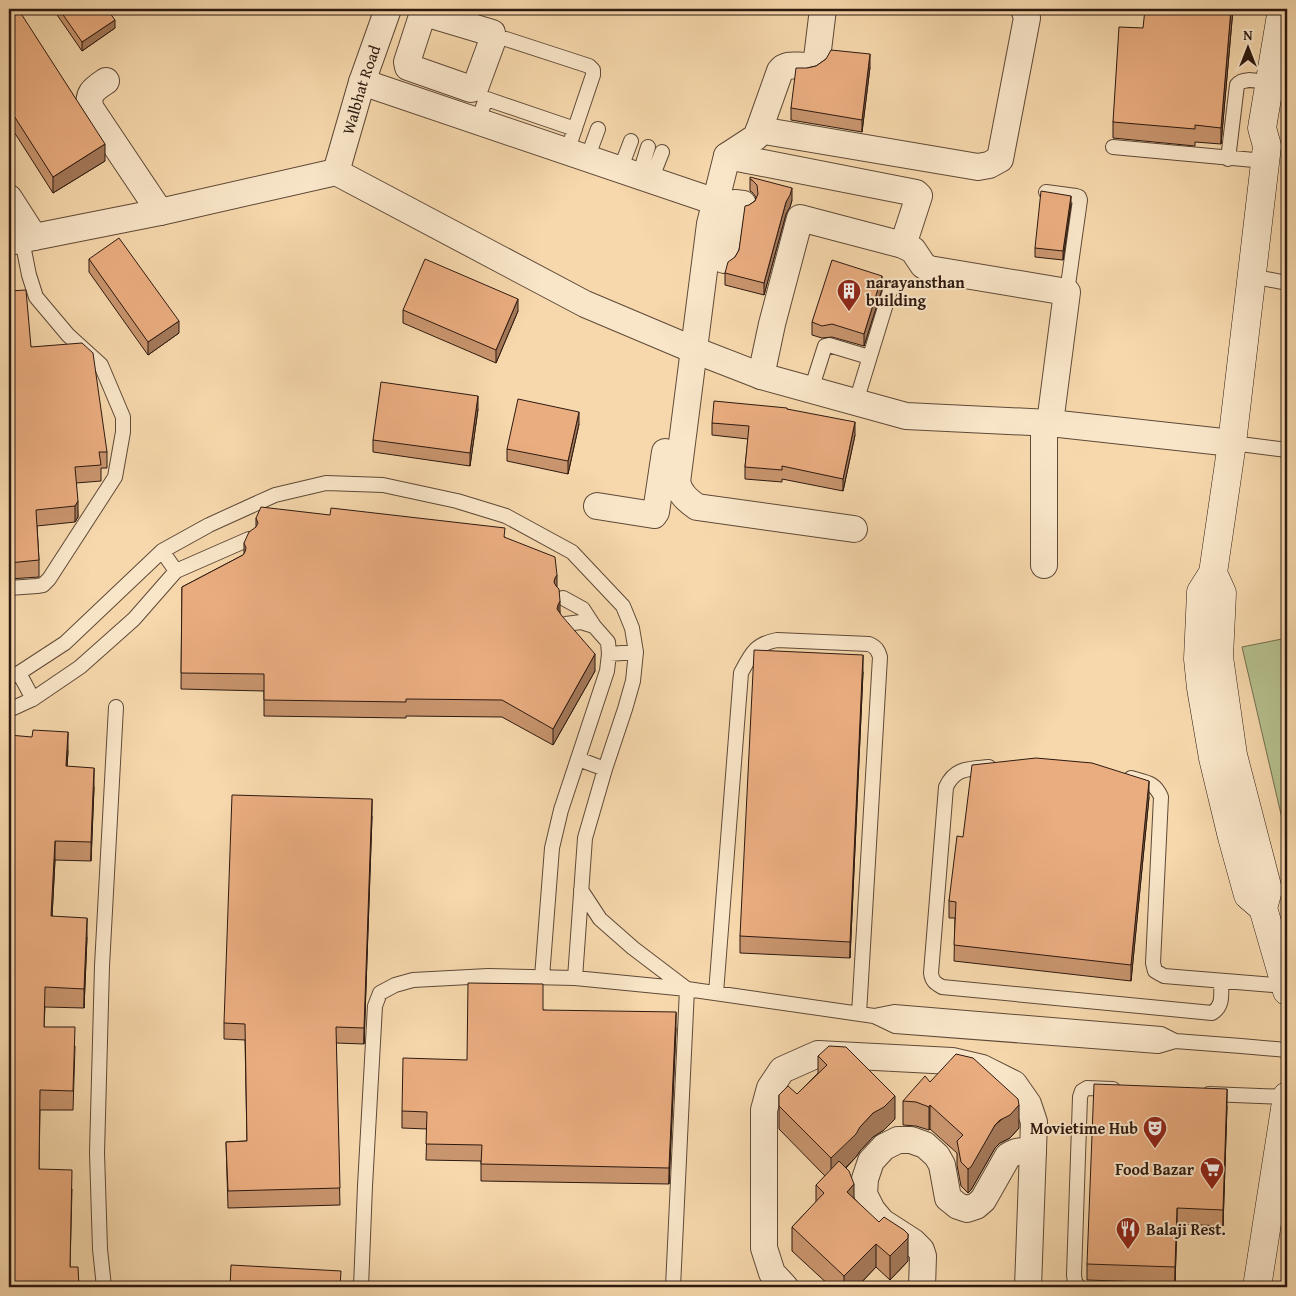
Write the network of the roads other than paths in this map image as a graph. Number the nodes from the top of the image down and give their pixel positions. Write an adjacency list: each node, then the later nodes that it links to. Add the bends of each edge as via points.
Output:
1 (823, 9): 11 (street, via 817,58 809,66 782,68)
2 (1024, 9): 11 (street, via 1027,18 1000,158 990,165 978,167)
3 (1282, 9): 8 (street)
4 (386, 13): 5 (street); 9 (street, Walbhat Road)
5 (417, 30)
6 (506, 39): 13 (lane, via 591,68 593,75)
7 (106, 81): 24 (street, via 96,88 88,102)
8 (1278, 81): 16 (street, via 1279,127); 18 (lane, via 1244,80 1237,85)
9 (362, 82): 13 (street, via 478,122); 19 (street, Walbhat Road)
10 (598, 128): 13 (lane)
11 (759, 130): 17 (street, via 748,144)
12 (631, 141): 20 (lane)
13 (576, 146): 20 (street)
14 (1113, 147): 18 (lane)
15 (655, 149): 20 (lane)
16 (1266, 154): 18 (lane); 29 (street)
17 (727, 156): 25 (street); 27 (street, via 916,193 919,196)
18 (1228, 158)
19 (336, 172): 24 (street); 33 (street, via 585,304)
20 (637, 176): 25 (street)
21 (1046, 192): 32 (lane, via 1076,196 1080,200)
22 (9, 198): 26 (street)
23 (743, 204): 25 (street, via 733,204)
24 (160, 212): 26 (street)
25 (718, 218): 28 (street); 33 (street)
26 (22, 240): 51 (lane, via 36,297 101,365 123,417 123,432 115,477 49,579 43,585)
27 (903, 245): 32 (street, via 913,250 929,269); 35 (street, via 795,217)
28 (724, 260)
29 (1251, 276): 30 (lane); 40 (street)
30 (1287, 283)
31 (890, 291): 34 (lane)
32 (1067, 292): 38 (street)
33 (694, 350): 35 (street); 42 (street)
34 (869, 358): 36 (lane, via 825,346); 37 (lane)
35 (761, 376): 36 (street)
36 (811, 390): 37 (street)
37 (856, 402): 38 (street, via 906,416)
38 (1047, 423): 40 (street); 49 (street)
39 (668, 437): 42 (street)
40 (1232, 444): 41 (lane); 69 (street, via 1213,573 1201,592 1208,658 1201,688 1223,757 1232,837 1248,895 1263,908)
41 (1287, 450)
42 (671, 467): 43 (street, via 654,515); 44 (street, via 679,489 697,507)
43 (597, 506)
44 (854, 529)
45 (249, 539): 47 (lane)
46 (162, 551): 50 (lane); 55 (lane, via 275,495 326,483 383,485 457,501 506,516 572,552 623,606 632,628); 57 (lane, via 64,643)
47 (214, 555): 48 (lane); 50 (lane)
48 (229, 562)
49 (1044, 565)
50 (176, 571): 58 (lane, via 134,620 80,667)
51 (9, 588)
52 (563, 598): 54 (lane, via 583,609)
53 (566, 624): 54 (lane, via 581,622)
54 (594, 626): 56 (lane, via 608,642)
55 (636, 652): 56 (lane); 63 (lane, via 633,681)
56 (609, 654): 61 (lane, via 608,671)
57 (14, 675): 58 (lane)
58 (33, 699): 60 (lane)
59 (116, 707): 78 (lane, via 102,966 97,1153)
60 (9, 710)
61 (578, 759): 63 (lane); 66 (lane, via 552,848)
62 (1000, 766): 68 (lane, via 963,770 950,778 946,786 932,980 942,987 1212,1013 1221,1004)
63 (605, 769): 65 (lane, via 585,838)
64 (1119, 775): 68 (lane, via 1152,784 1161,797 1155,971 1164,976)
65 (581, 890): 67 (lane); 70 (lane, via 600,919)
66 (542, 977): 67 (lane); 79 (lane, via 413,980 380,993 375,1006)
67 (575, 978): 70 (lane)
68 (1221, 981): 69 (lane)
69 (1286, 988)
70 (687, 989): 71 (lane); 80 (lane)
71 (716, 993): 72 (lane); 72 (lane, via 741,673 758,646 766,642 869,644 875,647 880,657)
72 (859, 1014): 73 (lane, via 874,1016 896,1026 1158,1046 1175,1042)
73 (1287, 1050)
74 (1124, 1090): 84 (lane, via 1087,1088 1080,1097 1074,1275)
75 (1193, 1093): 76 (lane)
76 (1287, 1097): 85 (street)
77 (1033, 1152): 81 (street, via 1034,1122 1028,1104 1014,1084 982,1068 952,1061 818,1054 782,1070 770,1088 764,1110 764,1248 772,1273); 82 (street, via 1022,1150 1008,1156 983,1200 967,1209 948,1198 942,1165 925,1145 898,1140 884,1147 871,1161 864,1194 882,1222 921,1250); 83 (street)
78 (104, 1287)
79 (361, 1287)
80 (673, 1287)
81 (785, 1287)
82 (922, 1287)
83 (1028, 1287)
84 (1080, 1287)
85 (1257, 1287)

